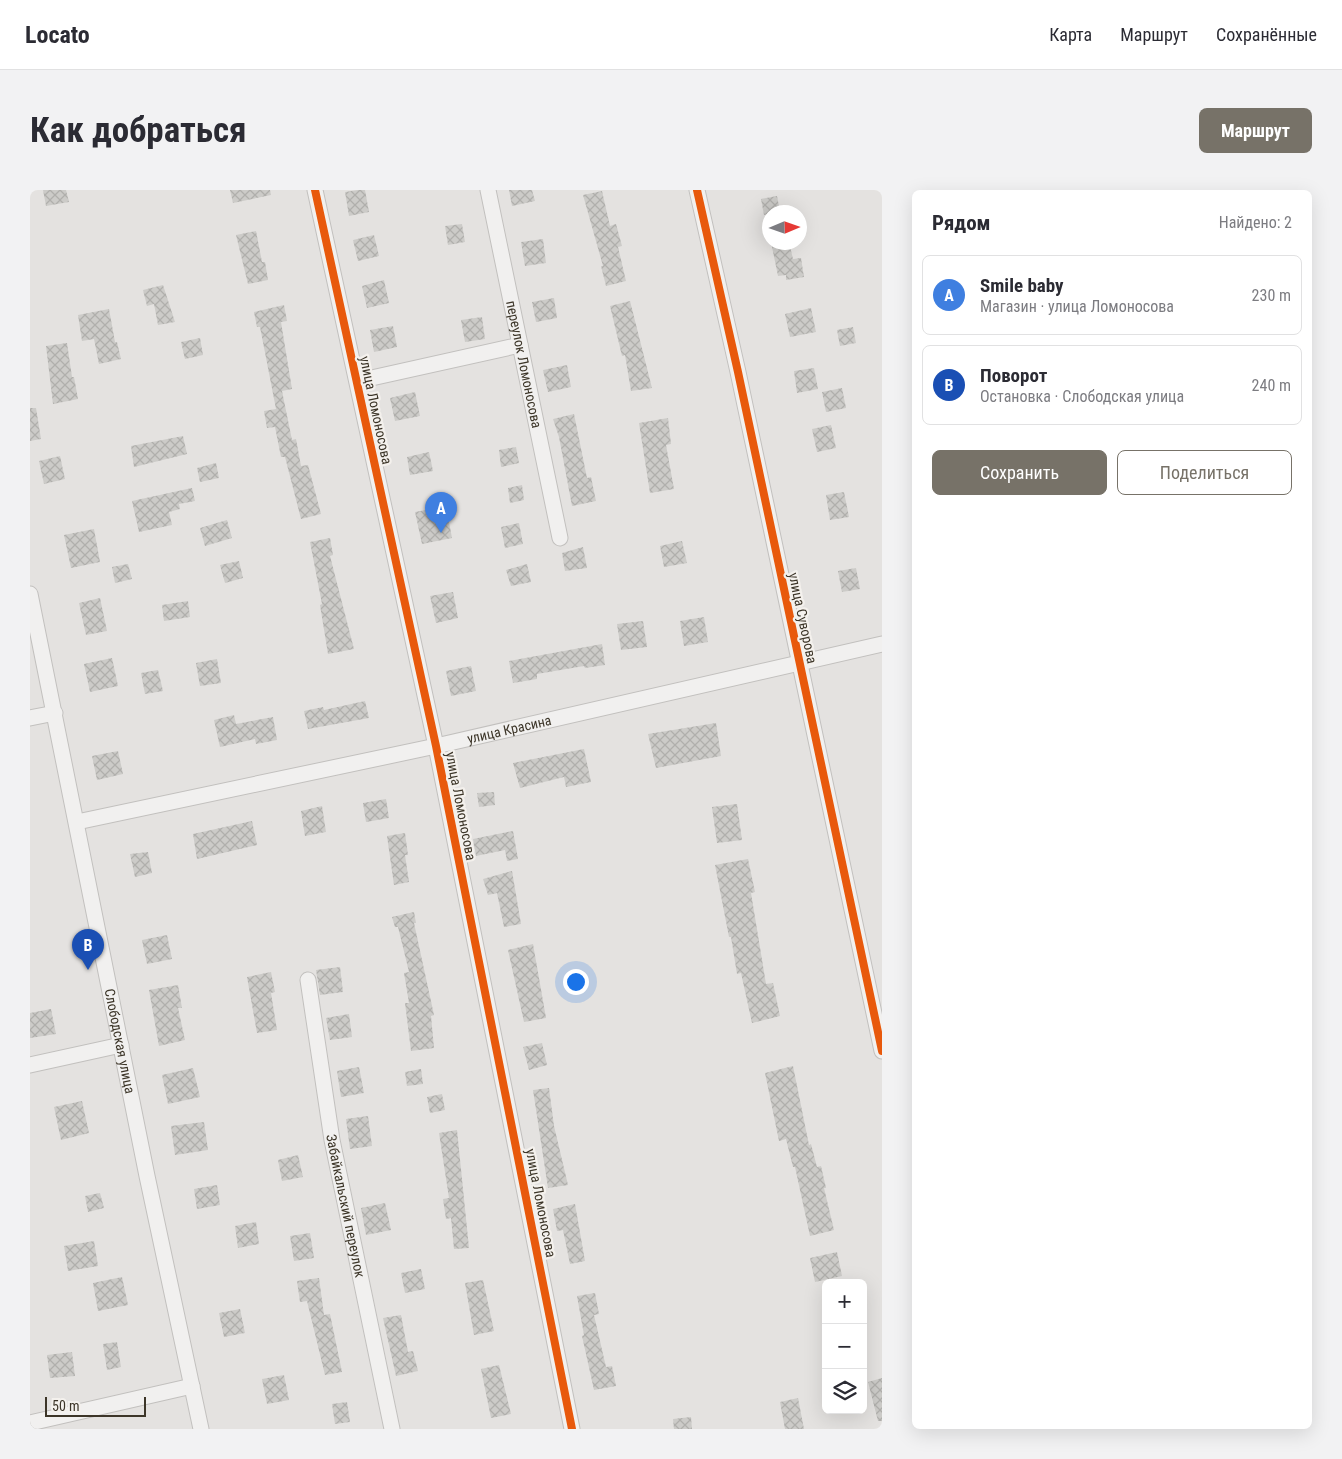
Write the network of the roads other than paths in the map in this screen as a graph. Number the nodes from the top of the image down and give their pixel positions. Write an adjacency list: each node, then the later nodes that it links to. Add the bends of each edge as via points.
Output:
1 (315, 190): 5 (street, улица Ломоносова)
2 (488, 190): 4 (street, переулок Ломоносова)
3 (697, 190): 9 (street, улица Суворова)
4 (520, 345): 5 (street); 6 (street, переулок Ломоносова)
5 (358, 381): 12 (street, улица Ломоносова)
6 (560, 538)
7 (30, 594): 10 (street, Слободская улица)
8 (882, 644): 9 (street, улица Красина)
9 (800, 662): 12 (street, улица Красина); 16 (street, улица Суворова)
10 (55, 713): 11 (street); 13 (street, Слободская улица)
11 (30, 718)
12 (436, 746): 13 (street, улица Красина); 22 (street, улица Ломоносова)
13 (77, 822): 15 (street, Слободская улица)
14 (308, 980): 21 (street, Забайкальский переулок, via 332,1140)
15 (121, 1045): 17 (street); 18 (street, Слободская улица)
16 (882, 1051)
17 (30, 1065)
18 (192, 1386): 19 (street); 20 (street, Слободская улица)
19 (30, 1422)
20 (201, 1429)
21 (392, 1429)
22 (572, 1429)

